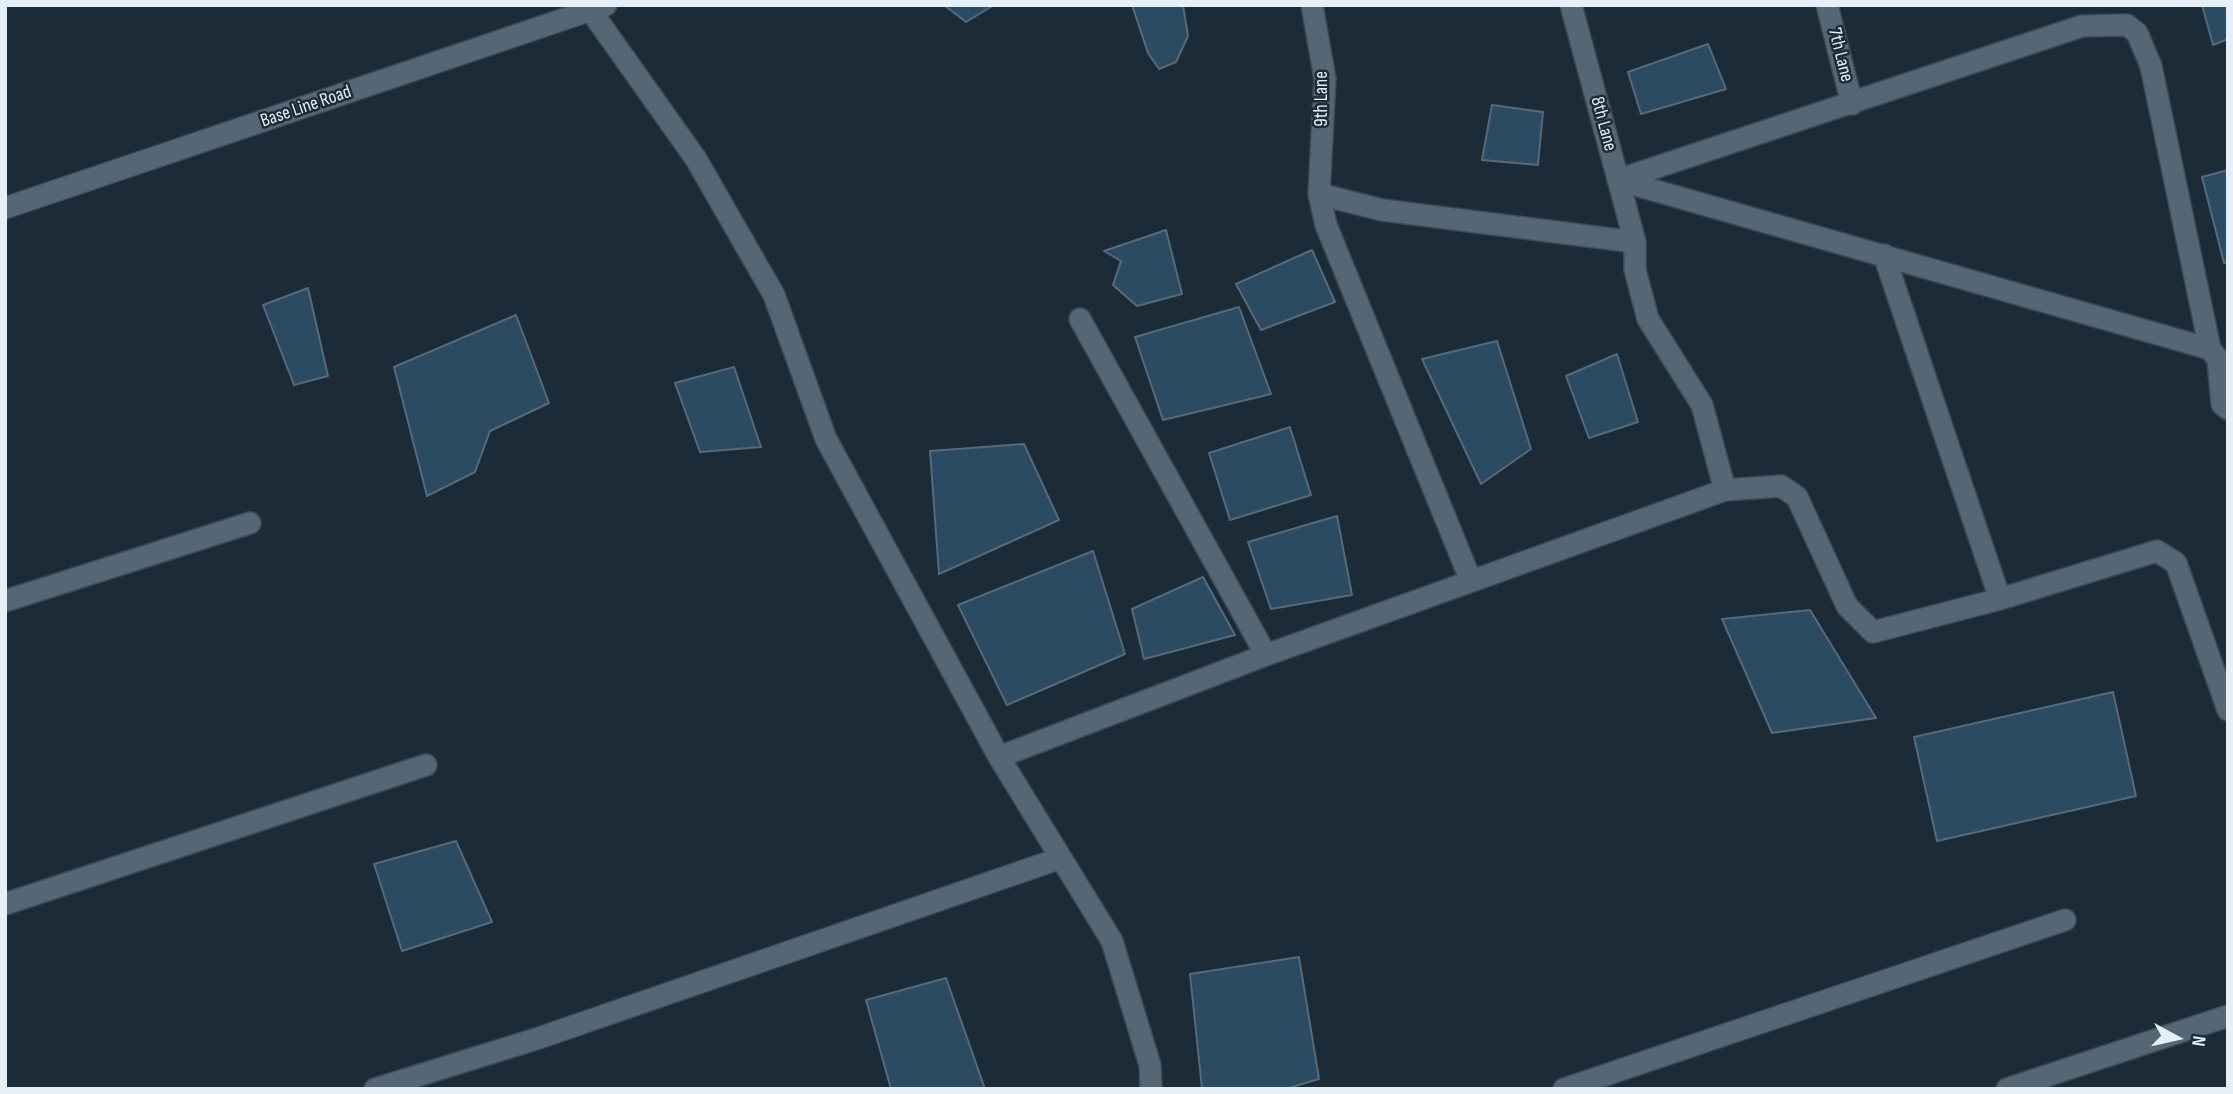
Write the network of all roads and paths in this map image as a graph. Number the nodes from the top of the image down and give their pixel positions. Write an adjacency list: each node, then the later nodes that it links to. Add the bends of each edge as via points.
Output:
1 (1312, 5): 9 (street, 9th Lane, via 1325,79)
2 (1571, 5): 8 (street, 8th Lane)
3 (1827, 5): 7 (street, 7th Lane)
4 (2077, 5): 6 (street)
5 (598, 8): 10 (street, Base Line Road); 23 (street, via 696,159 774,295 826,439)
6 (2082, 26): 7 (street); 14 (street, via 2127,25 2137,33 2151,66)
7 (1852, 104): 8 (street)
8 (1618, 180): 11 (street, 8th Lane); 12 (street)
9 (1319, 194): 11 (street, via 1382,210); 18 (street, 9th Lane, via 1326,225)
10 (5, 208)
11 (1634, 242): 16 (street, 8th Lane, via 1634,270 1648,319 1702,405)
12 (1884, 255): 14 (street); 19 (street)
13 (1080, 319): 21 (street)
14 (2210, 349): 15 (street, via 2218,359 2222,404)
15 (2228, 409)
16 (1726, 490): 18 (street); 19 (street, via 1781,486 1797,497 1847,606 1873,632)
17 (250, 523): 20 (street)
18 (1471, 581): 21 (street)
19 (2000, 599): 22 (street, via 2157,551 2176,564)
20 (5, 601)
21 (1266, 655): 23 (street)
22 (2228, 710)
23 (999, 757): 25 (street)
24 (426, 765): 26 (street)
25 (1060, 858): 29 (street, via 536,1039); 30 (street, via 1112,941 1150,1065)
26 (5, 904)
27 (2065, 920): 31 (street)
28 (2228, 1016): 32 (street)
29 (376, 1089)
30 (1151, 1089)
31 (1564, 1089)
32 (2007, 1089)

